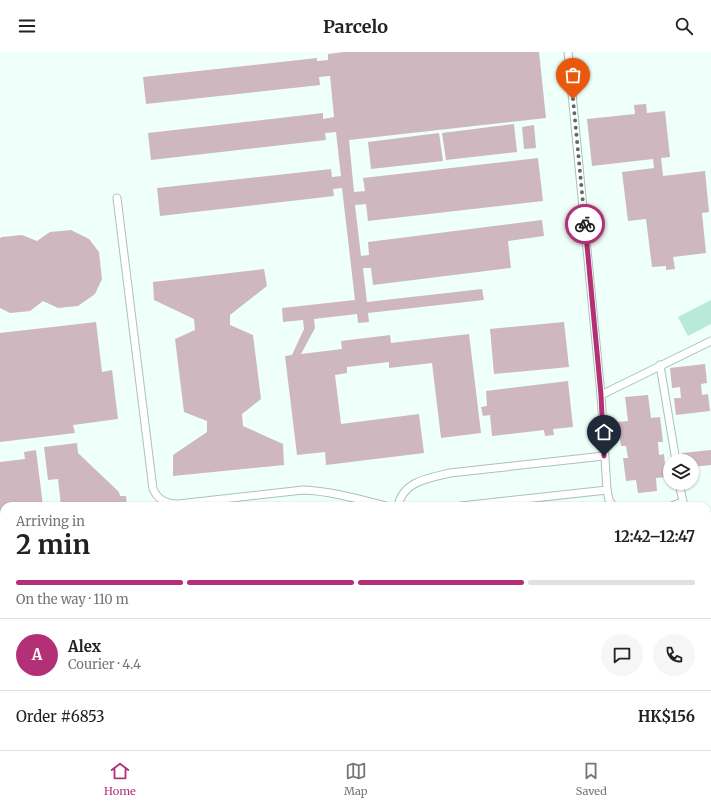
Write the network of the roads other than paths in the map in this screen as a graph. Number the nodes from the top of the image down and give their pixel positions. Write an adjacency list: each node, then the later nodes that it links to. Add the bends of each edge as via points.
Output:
1 (568, 52): 5 (lane)
2 (117, 198): 10 (lane, via 153,489 160,500)
3 (711, 341): 4 (lane)
4 (660, 365): 5 (lane); 6 (lane)
5 (601, 395): 7 (lane)
6 (675, 454)
7 (604, 456): 8 (lane); 13 (lane, via 450,473 412,484 403,492)
8 (607, 490): 14 (lane); 15 (lane)
9 (680, 490): 16 (lane)
10 (165, 502)
11 (196, 502): 12 (lane, via 318,490)
12 (370, 502)
13 (399, 502)
14 (498, 502)
15 (610, 502)
16 (683, 502)

